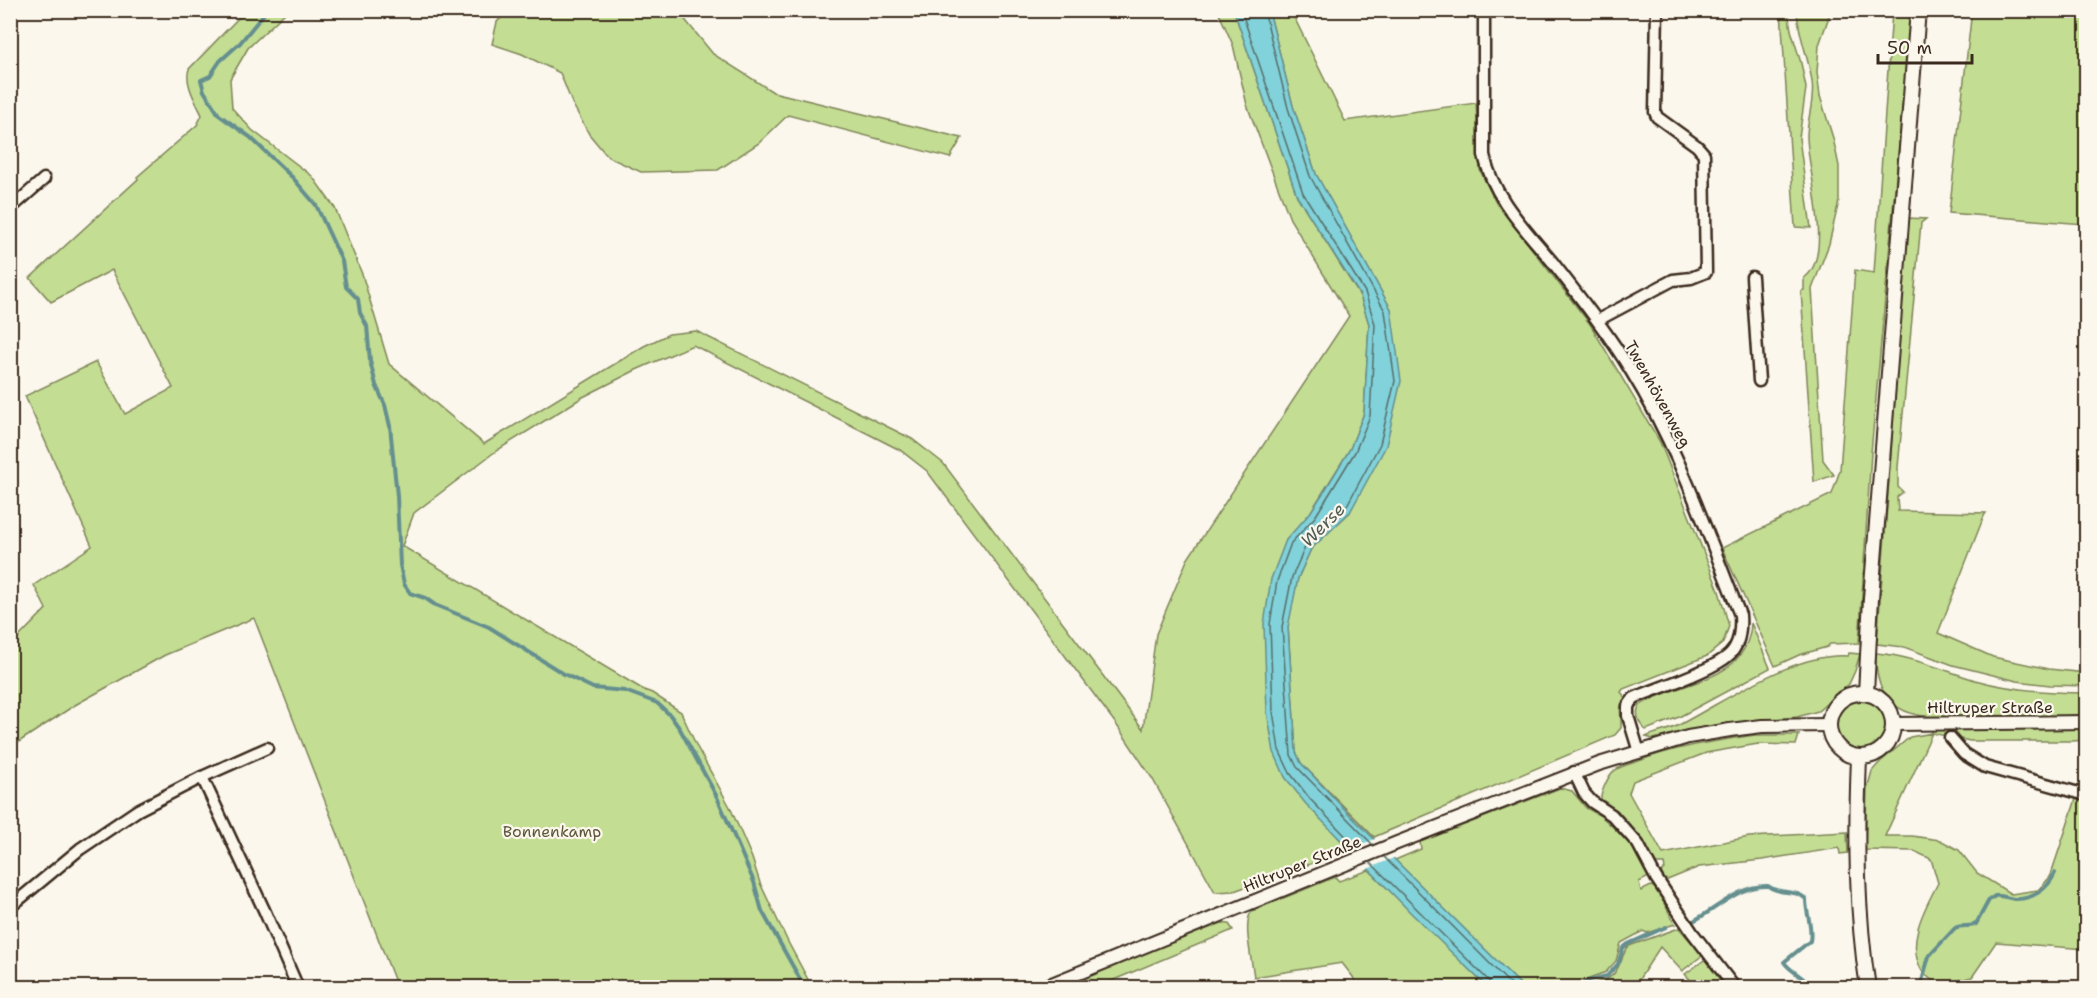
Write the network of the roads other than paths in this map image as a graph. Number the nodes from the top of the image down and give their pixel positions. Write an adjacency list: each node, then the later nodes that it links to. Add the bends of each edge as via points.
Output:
1 (1484, 10): 7 (street, Twenhövenweg, via 1487,170 1500,196)
2 (1658, 10): 7 (street, via 1655,112 1704,154 1706,272 1673,280)
3 (1918, 10): 9 (main road)
4 (44, 179): 5 (street)
5 (10, 209)
6 (1752, 277): 8 (street)
7 (1598, 320): 15 (street, Twenhövenweg, via 1671,444 1740,615 1738,640 1730,654 1712,666 1634,698 1628,706)
8 (1758, 381)
9 (1866, 693): 11 (main road, via 1886,703); 12 (main road, via 1855,693 1836,704)
10 (2086, 722): 11 (street, Hiltruper Straße)
11 (1893, 724): 16 (main road, via 1885,747)
12 (1828, 725): 15 (street, Hiltruper Straße, via 1730,730 1688,737); 16 (main road, via 1839,748)
13 (1950, 738): 19 (street, Hiltruper Straße, via 1964,754 1985,767)
14 (267, 748): 18 (street)
15 (1639, 752): 17 (street, Hiltruper Straße)
16 (1859, 757): 24 (main road, via 1861,942)
17 (1574, 772): 22 (street, Hiltruper Straße); 23 (street, via 1588,798 1612,815 1638,844 1696,938)
18 (202, 777): 20 (street, via 138,810 80,849); 21 (street)
19 (2086, 795)
20 (10, 907)
21 (298, 987)
22 (1042, 987)
23 (1736, 987)
24 (1868, 987)

